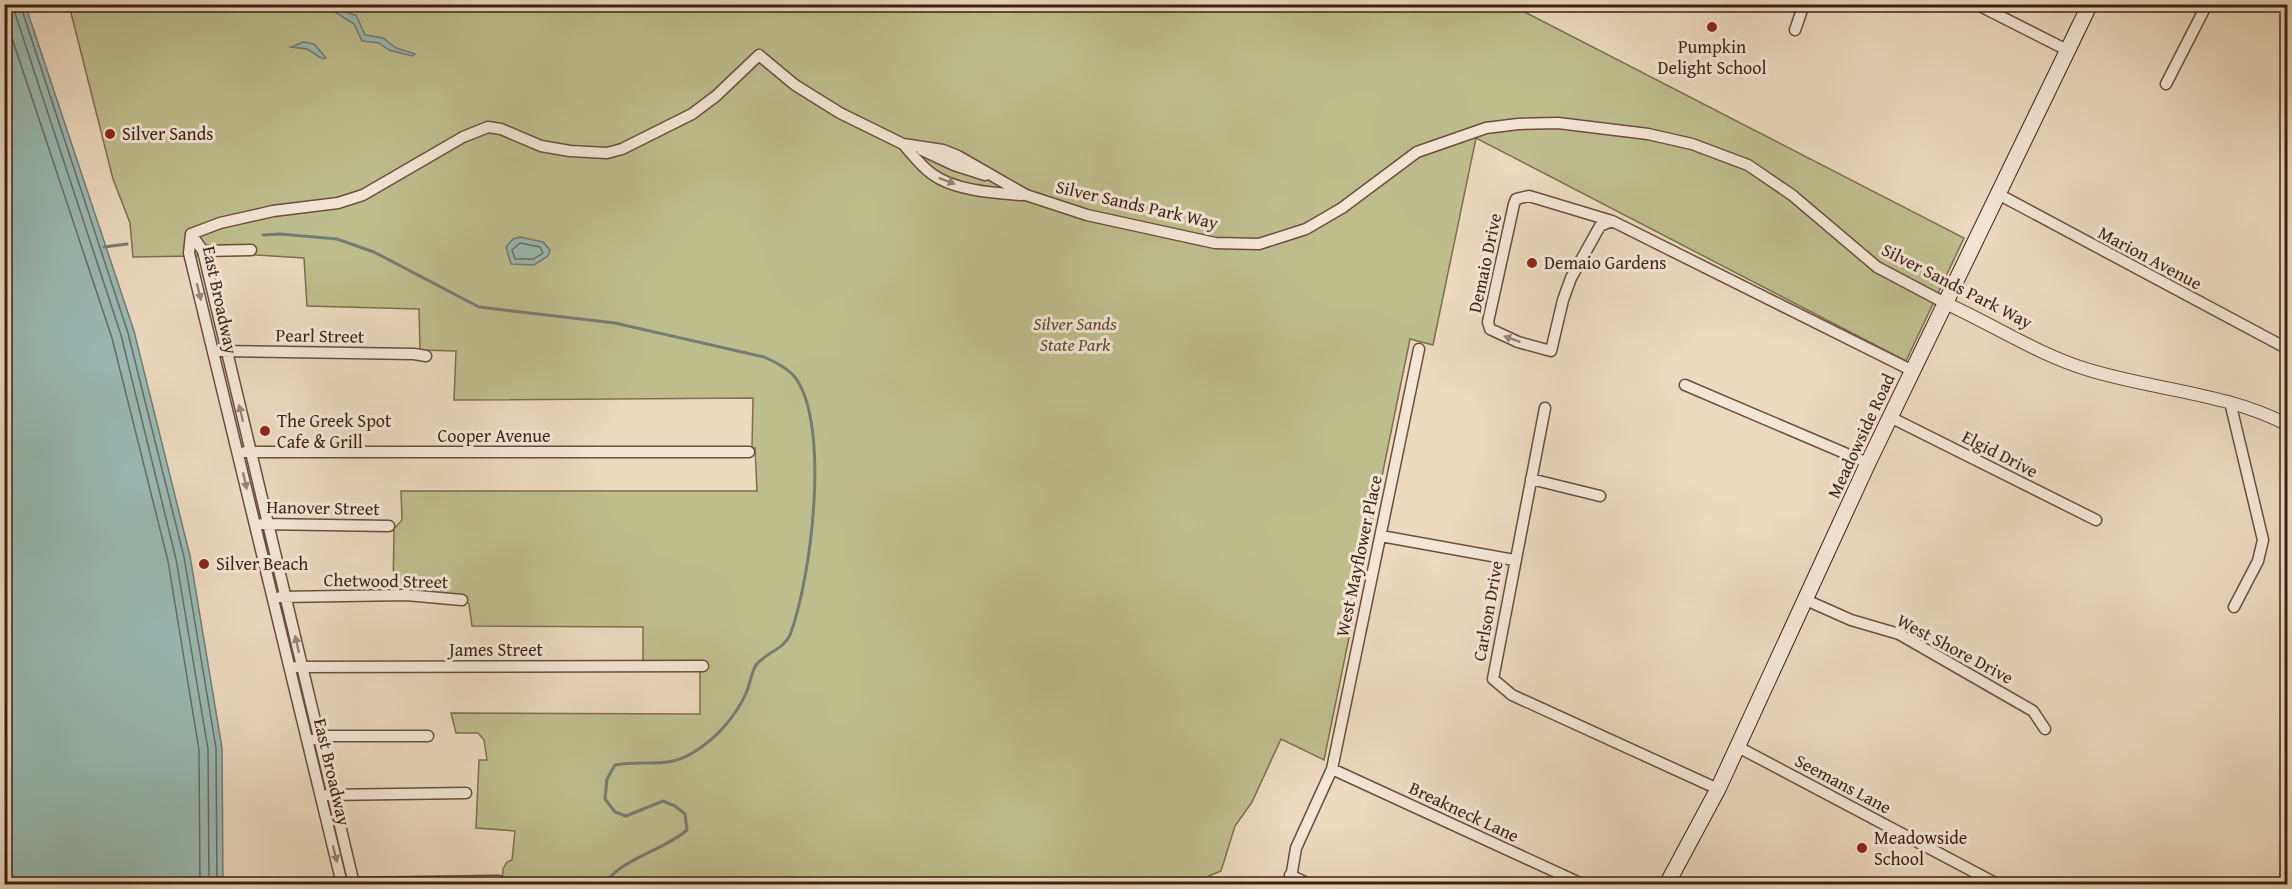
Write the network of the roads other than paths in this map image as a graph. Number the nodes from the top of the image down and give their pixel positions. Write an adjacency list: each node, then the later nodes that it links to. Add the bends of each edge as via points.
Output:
1 (1804, 4): 5 (street)
2 (1976, 4): 6 (street)
3 (2090, 4): 6 (main road, Meadowside Road)
4 (2207, 4): 7 (street)
5 (1795, 30)
6 (2067, 50): 9 (main road, Meadowside Road)
7 (2166, 84)
8 (903, 144): 10 (street, Silver Sands Park Way, via 992,176); 10 (street, Silver Sands Park Way, one-way to 10, via 940,179 963,187); 12 (street, Silver Sands Park Way, via 818,100 759,55 692,114 622,149 607,153 570,151 541,146 488,127 463,137 363,195 338,203 290,208 220,223)
9 (1998, 194): 15 (main road, Meadowside Road); 17 (street, Marion Avenue)
10 (1026, 195): 15 (street, Silver Sands Park Way, via 1164,234 1215,243 1259,244 1319,223 1417,153 1458,136 1518,124 1606,127 1692,144 1748,165 1792,195 1877,267)
11 (1612, 221): 11 (street, Demaio Drive, one-way to 11, via 1600,226 1571,278 1551,351 1490,329 1488,322 1516,199 1528,196); 21 (street, Demaio Drive)
12 (191, 234): 14 (street, East Broadway); 18 (street, East Broadway, one-way to 18, via 189,253)
13 (250, 250): 14 (street)
14 (203, 251): 19 (street, East Broadway)
15 (1945, 303): 21 (main road, Meadowside Road); 23 (street, Silver Sands Park Way, via 2068,363)
16 (1419, 349): 37 (street, West Mayflower Place)
17 (2288, 349)
18 (213, 351): 19 (street, Pearl Street); 27 (street, East Broadway)
19 (226, 351): 20 (street, Pearl Street); 28 (street, East Broadway, one-way to 19)
20 (426, 356)
21 (1913, 371): 25 (main road, Meadowside Road)
22 (1685, 386): 30 (street)
23 (2230, 402): 26 (street, Silver Sands Park Way); 43 (street, via 2263,540 2258,561)
24 (1545, 408): 31 (street, Carlson Drive)
25 (1890, 417): 30 (main road, Meadowside Road); 33 (street, Elgid Drive)
26 (2288, 424)
27 (238, 452): 28 (street, Cooper Avenue); 34 (street, East Broadway, one-way to 34)
28 (250, 452): 29 (street, Cooper Avenue); 35 (street, East Broadway)
29 (749, 452)
30 (1868, 463): 42 (main road, Meadowside Road)
31 (1531, 479): 32 (street); 38 (street, Carlson Drive)
32 (1600, 496)
33 (2096, 520)
34 (255, 524): 35 (street, Hanover Street); 39 (street, East Broadway)
35 (268, 524): 36 (street, Hanover Street); 40 (street, East Broadway)
36 (389, 526)
37 (1381, 536): 38 (street); 51 (street, West Mayflower Place)
38 (1514, 560): 52 (street, Carlson Drive, via 1493,679 1512,695)
39 (273, 597): 40 (street, Chetwood Street); 45 (street, East Broadway)
40 (285, 597): 41 (street, Chetwood Street, via 406,595); 46 (street, East Broadway, one-way to 40)
41 (462, 600)
42 (1806, 600): 47 (street, West Shore Drive, via 1851,620 1899,634 2033,711); 50 (main road, Meadowside Road)
43 (2234, 606)
44 (703, 666): 46 (street, James Street)
45 (290, 667): 46 (street, James Street); 49 (street, East Broadway)
46 (302, 667): 49 (street, East Broadway)
47 (2045, 729)
48 (428, 736): 49 (street)
49 (313, 739): 54 (street, East Broadway); 55 (street, East Broadway)
50 (1737, 747): 52 (main road, Meadowside Road); 62 (street, Seemans Lane)
51 (1332, 769): 56 (street, West Mayflower Place, via 1296,848); 60 (street, Breakneck Lane)
52 (1718, 789): 61 (main road, Meadowside Road)
53 (466, 793): 55 (street)
54 (320, 795): 55 (street); 58 (street, East Broadway, one-way to 58)
55 (333, 795): 58 (street, East Broadway)
56 (1290, 880): 59 (street)
57 (499, 881): 58 (street)
58 (348, 884)
59 (1309, 885)
60 (1582, 885)
61 (1667, 885)
62 (1997, 885)

